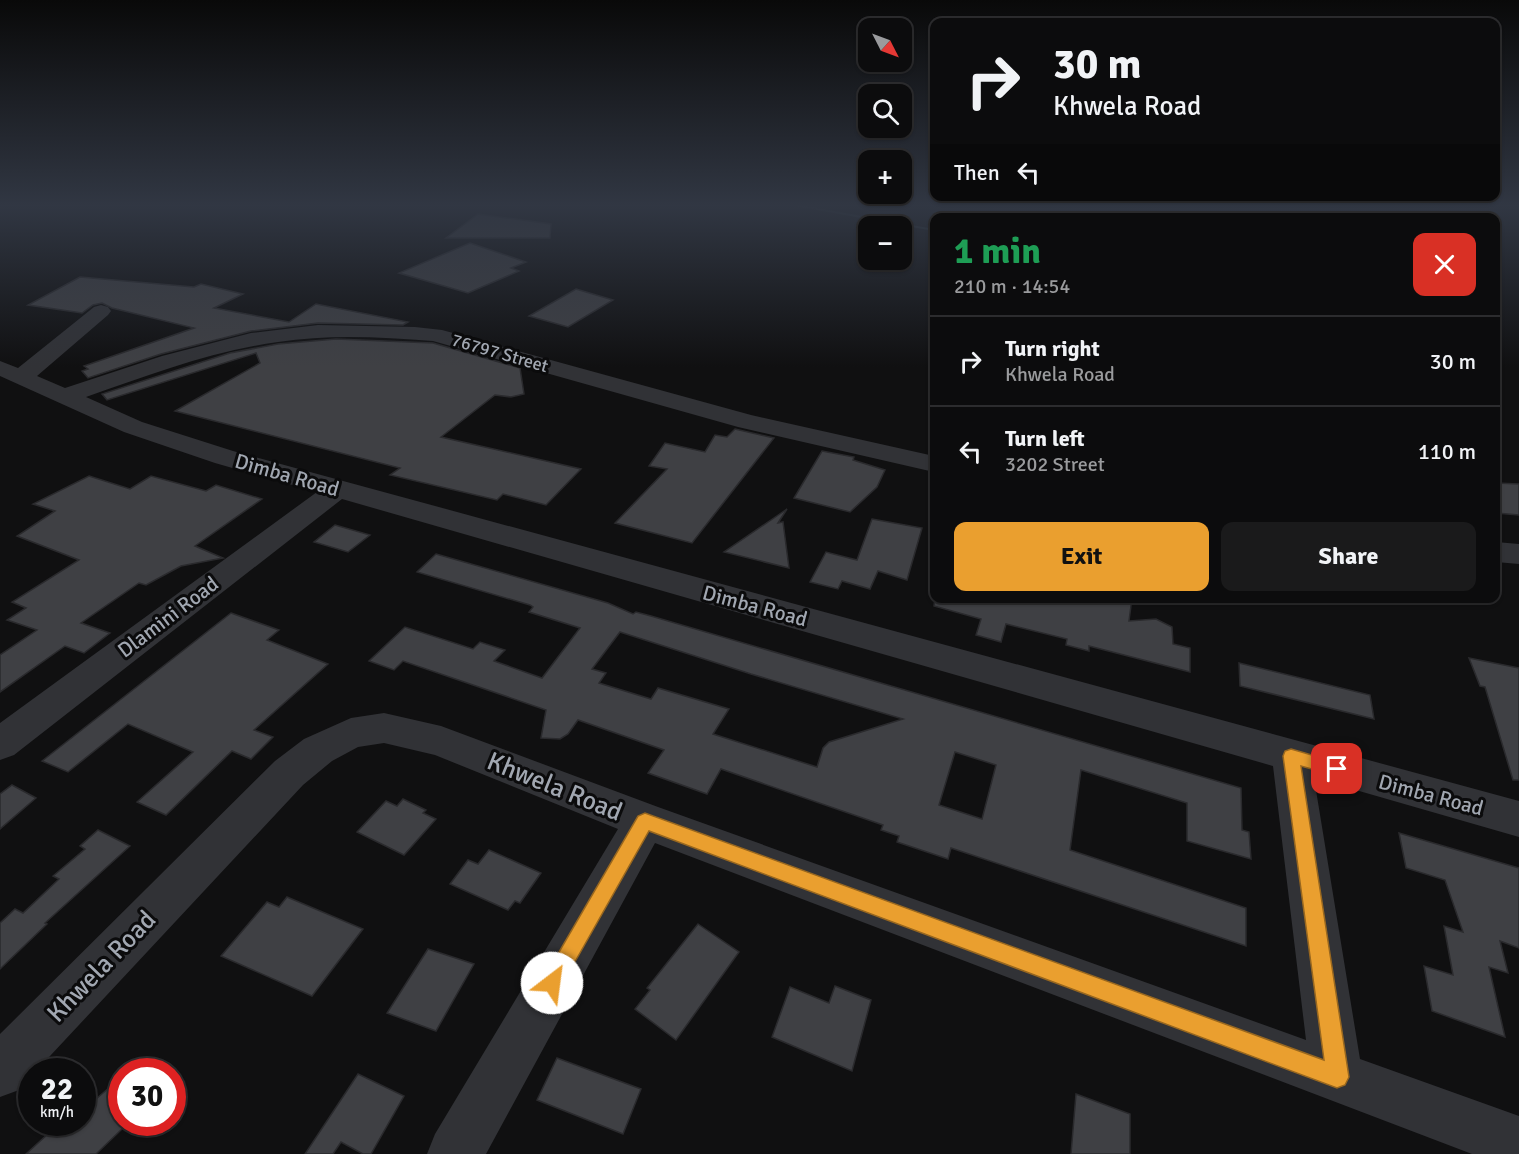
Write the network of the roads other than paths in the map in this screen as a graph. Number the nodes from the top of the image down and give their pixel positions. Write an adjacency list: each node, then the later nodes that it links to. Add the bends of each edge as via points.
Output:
1 (101, 310): 2 (street)
2 (10, 373): 3 (street, Dimba Road)
3 (63, 397): 4 (street, 76797 Street, via 250,339 386,331 434,335 747,422); 5 (street, Dimba Road, via 134,427)
4 (930, 463)
5 (337, 490): 8 (street, Dlamini Road); 9 (street, Dimba Road)
6 (1500, 552): 7 (street)
7 (1519, 554)
8 (0, 744)
9 (1291, 756): 10 (street, Dimba Road); 13 (street)
10 (1519, 819)
11 (645, 821): 12 (street, Khwela Road, via 441,741 384,728 351,733 318,750 289,773); 13 (street, Khwela Road); 15 (street)
12 (0, 1071)
13 (1337, 1077): 14 (street, Khwela Road)
14 (1519, 1144)
15 (455, 1154)

